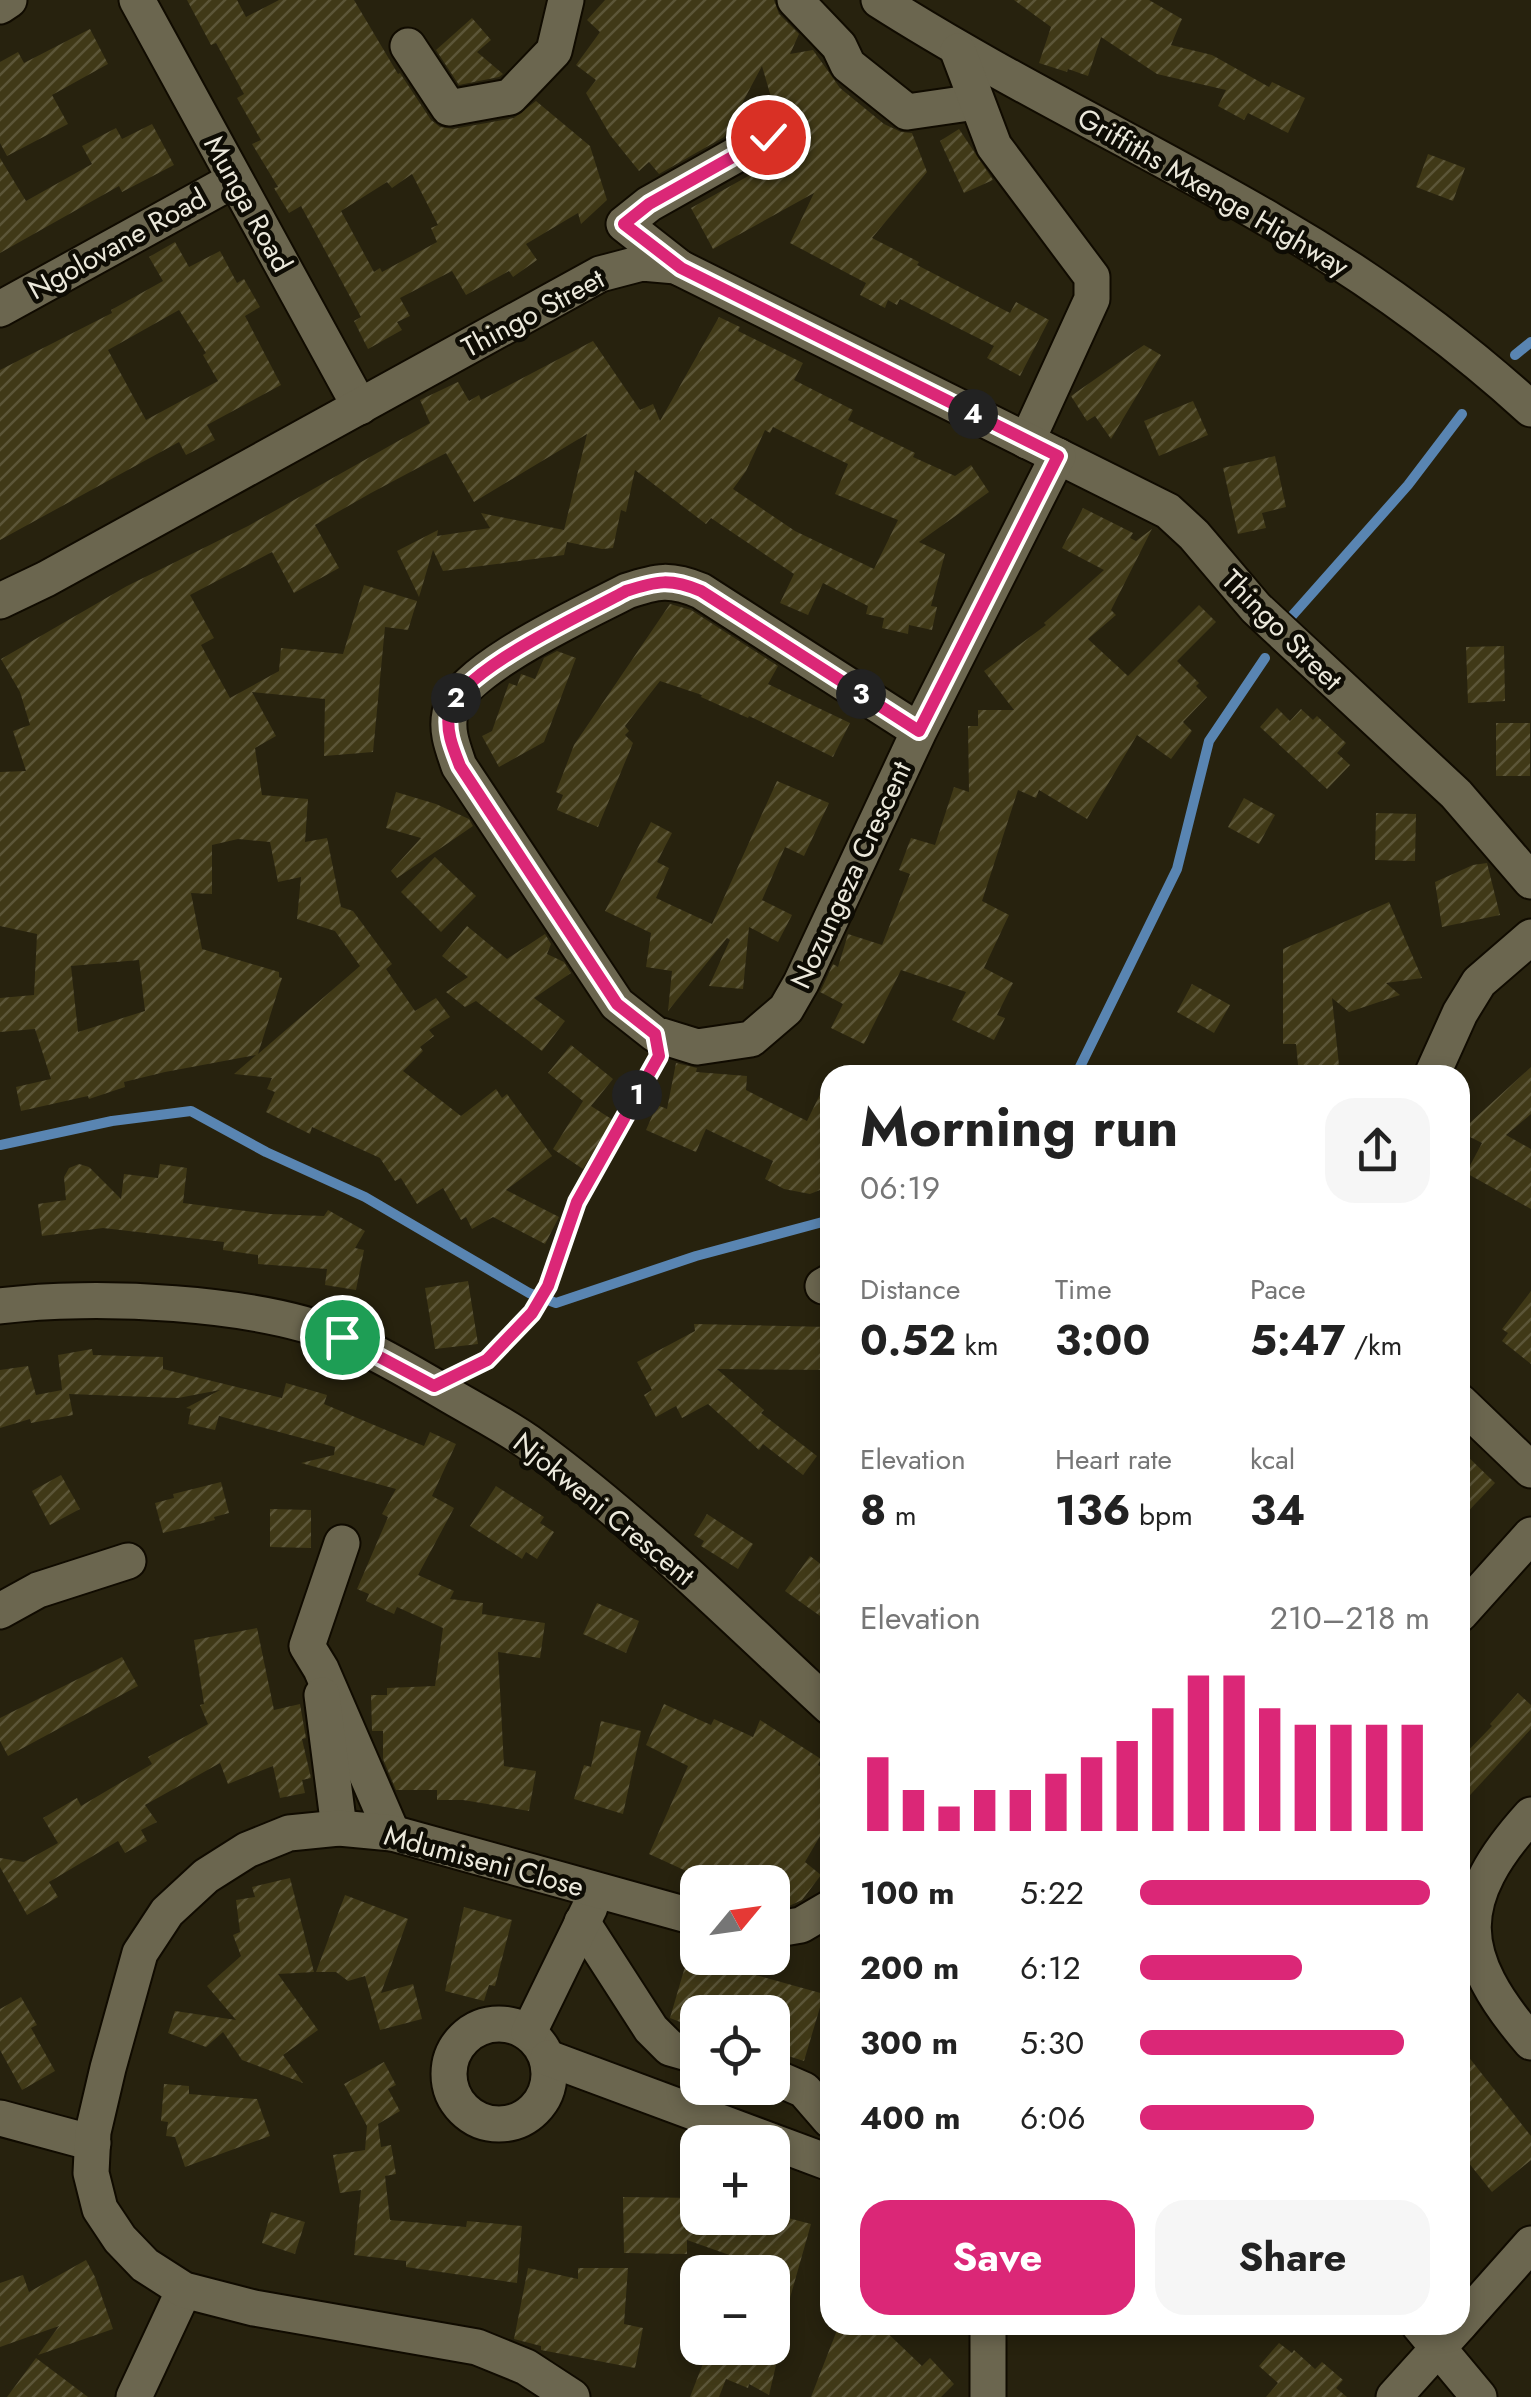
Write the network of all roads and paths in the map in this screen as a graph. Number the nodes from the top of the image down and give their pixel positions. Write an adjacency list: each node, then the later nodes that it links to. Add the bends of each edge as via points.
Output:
1 (10, 0): 6 (street)
2 (137, 0): 11 (street, Munga Road)
3 (566, 0): 7 (street, via 554,51 510,97 449,108)
4 (795, 0): 9 (street, via 839,46 848,66 907,112)
5 (879, 0): 8 (street, Griffiths Mxenge Highway)
6 (0, 6)
7 (408, 46)
8 (958, 51): 9 (street, Nozungeza Crescent); 15 (street, Griffiths Mxenge Highway, via 1288,230 1362,277)
9 (976, 102): 16 (street, Nozungeza Crescent, via 994,146 1092,277 1092,298)
10 (768, 137): 12 (street, via 624,224)
11 (234, 180): 13 (street, Ngolovane Road); 14 (street, Munga Road)
12 (681, 268): 14 (street, Thingo Street, via 642,263 600,274); 16 (street, Thingo Street)
13 (0, 309)
14 (360, 407): 17 (street, Thingo Street)
15 (1531, 409)
16 (1042, 449): 18 (street, Nozungeza Crescent); 19 (street, Thingo Street, via 1168,512 1256,608 1456,794)
17 (0, 601)
18 (919, 731): 21 (street, Nozungeza Crescent, via 786,1009 751,1039 726,1045 697,1047); 21 (street, Nozungeza Crescent, via 677,581 626,591 483,670 459,691 449,740 460,766 617,1004)
19 (1531, 881)
20 (1531, 936): 22 (street, via 1479,982)
21 (655, 1034): 24 (path, via 659,1056 577,1202 532,1313 487,1360)
22 (1437, 1065)
23 (0, 1306): 24 (street, Njokweni Crescent, via 148,1301 275,1318 342,1337)
24 (434, 1386): 33 (street, Njokweni Crescent, via 532,1444 638,1529)
25 (1470, 1412): 26 (street)
26 (1531, 1470)
27 (1531, 1535): 30 (street)
28 (342, 1543): 32 (street, via 307,1646)
29 (128, 1562): 31 (street, via 38,1590)
30 (1470, 1603)
31 (0, 1612)
32 (316, 1664): 35 (street); 36 (street)
33 (820, 1698)
34 (1531, 1815): 41 (street, via 1484,1875 1472,1914 1487,1980)
35 (338, 1828): 36 (street, Mdumiseni Close); 46 (street, Mdumiseni Close, via 289,1833 247,1850 167,1912 140,1953)
36 (392, 1834): 37 (street, Mdumiseni Close)
37 (590, 1907): 39 (street, Mdumiseni Close); 42 (street, via 651,2029); 47 (street, Mdumiseni Close, via 538,2045)
38 (820, 1914): 40 (street)
39 (680, 1916)
40 (790, 1926)
41 (1531, 2042)
42 (680, 2051)
43 (790, 2084): 44 (street)
44 (820, 2108)
45 (0, 2118): 46 (street)
46 (93, 2143): 49 (street, Mdumiseni Close, via 100,2209 145,2265)
47 (820, 2159)
48 (1531, 2244): 50 (street)
49 (184, 2290): 54 (street); 55 (street, Mdumiseni Close, via 477,2348 526,2367)
50 (1470, 2305)
51 (988, 2335): 56 (street)
52 (1441, 2335): 57 (street)
53 (1446, 2335): 58 (street)
54 (134, 2397)
55 (572, 2397)
56 (988, 2397)
57 (1394, 2397)
58 (1478, 2397)

